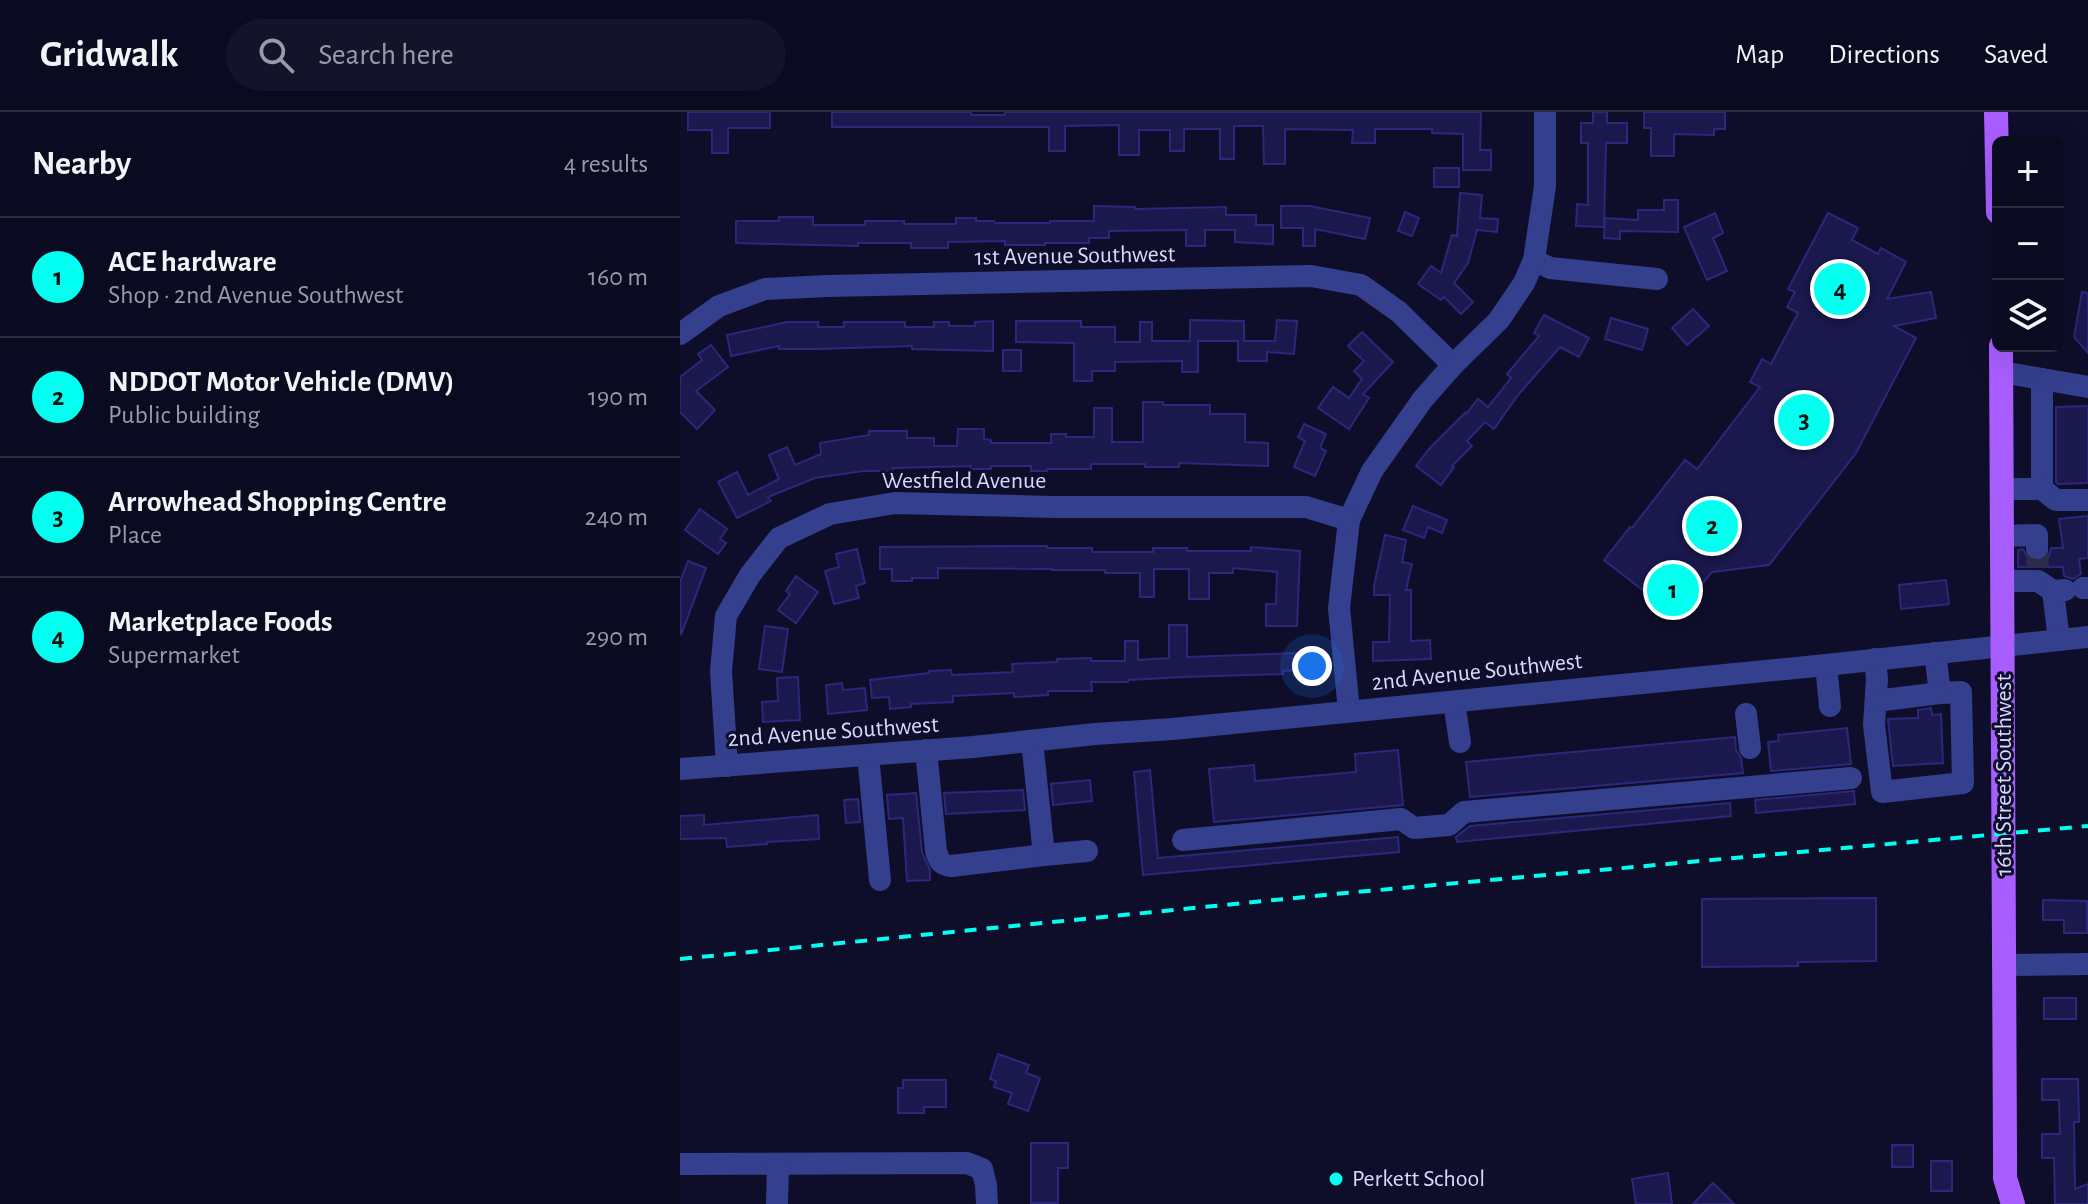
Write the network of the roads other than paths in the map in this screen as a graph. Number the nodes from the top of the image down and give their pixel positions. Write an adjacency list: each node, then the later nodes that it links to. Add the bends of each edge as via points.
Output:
1 (1545, 112): 4 (street, via 1545,186)
2 (1996, 112): 3 (main road)
3 (1998, 208)
4 (1534, 260): 5 (street, via 1550,268); 8 (street, via 1499,320)
5 (1657, 279)
6 (680, 334): 8 (street, 1st Avenue Southwest, via 719,306 765,289 1311,276 1361,285 1399,312)
7 (2001, 352): 9 (main road, 16th Street Southwest)
8 (1453, 365): 15 (street, via 1372,471)
9 (2002, 372): 10 (street); 12 (main road, 16th Street Southwest)
10 (2042, 379): 11 (street); 13 (street)
11 (2088, 387)
12 (2003, 489): 13 (street); 16 (main road, 16th Street Southwest)
13 (2042, 489): 14 (street, via 2056,500)
14 (2088, 500)
15 (1349, 520): 29 (street, via 1339,608); 35 (street, Westfield Avenue, via 1292,506 895,503 830,514 779,538 726,616 721,671)
16 (2003, 536): 17 (street, via 2037,535); 18 (main road, 16th Street Southwest)
17 (2057, 579): 18 (street); 20 (street)
18 (2003, 581): 21 (main road, 16th Street Southwest)
19 (2088, 637): 20 (street, 2nd Avenue Southwest)
20 (2059, 640): 21 (street, 2nd Avenue Southwest)
21 (2004, 646): 22 (street, 2nd Avenue Southwest); 44 (main road, 16th Street Southwest)
22 (1935, 653): 23 (street, 2nd Avenue Southwest); 25 (street)
23 (1875, 659): 24 (street, 2nd Avenue Southwest); 26 (street)
24 (1826, 665): 27 (street, 2nd Avenue Southwest); 28 (street)
25 (1940, 693): 26 (street); 26 (street, via 1961,692 1963,783 1882,792)
26 (1876, 701)
27 (1454, 702): 29 (street, 2nd Avenue Southwest); 32 (street)
28 (1830, 706)
29 (1349, 711): 31 (street, 2nd Avenue Southwest)
30 (1746, 714): 38 (street)
31 (1032, 741): 33 (street, 2nd Avenue Southwest); 41 (street)
32 (1460, 742)
33 (926, 750): 34 (street, 2nd Avenue Southwest); 41 (street, via 936,851 944,865)
34 (868, 755): 35 (street, 2nd Avenue Southwest); 42 (street)
35 (727, 766): 36 (street, 2nd Avenue Southwest)
36 (680, 769)
37 (1851, 778): 38 (street)
38 (1755, 787): 39 (street, via 1464,812 1449,825 1414,828 1401,819)
39 (1183, 840)
40 (1087, 851): 41 (street)
41 (1044, 855)
42 (880, 880)
43 (2088, 964): 44 (street)
44 (2003, 965): 49 (main road, 16th Street Southwest, via 2005,1178)
45 (680, 1164): 46 (street)
46 (778, 1164): 47 (street); 48 (street, via 967,1163 982,1169)
47 (777, 1204)
48 (987, 1204)
49 (2013, 1204)

